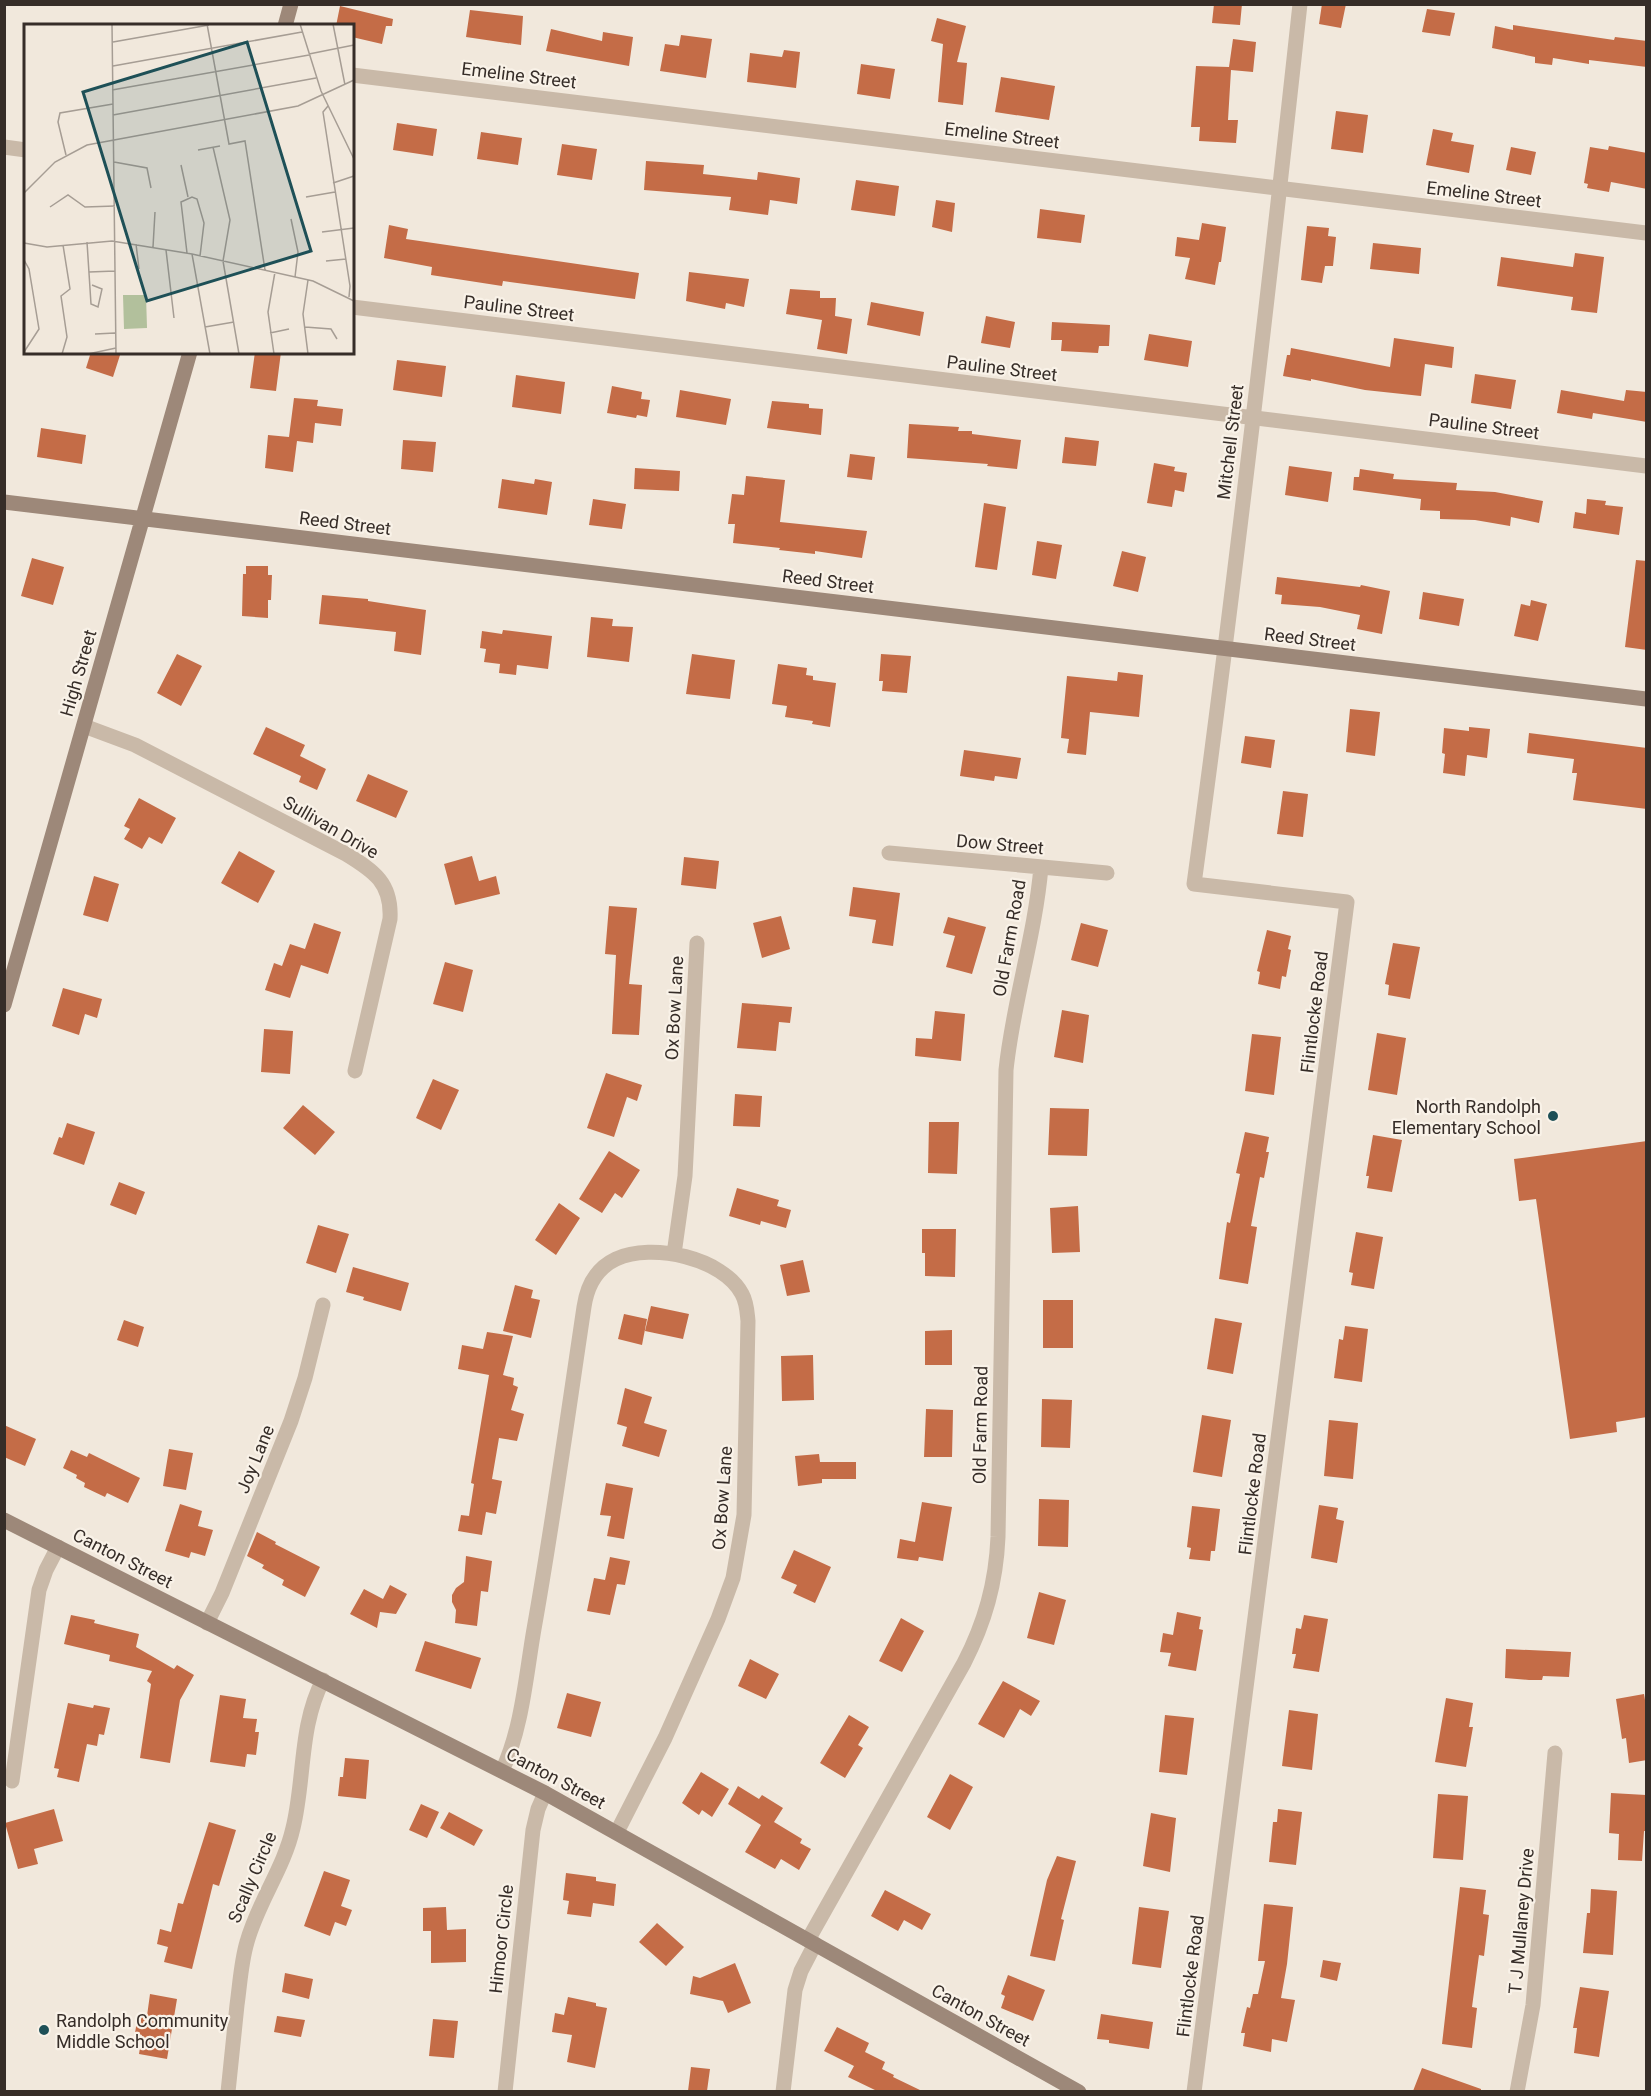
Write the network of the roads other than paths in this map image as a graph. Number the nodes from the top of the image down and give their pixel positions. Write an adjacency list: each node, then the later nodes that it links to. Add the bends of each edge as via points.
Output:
1 (291, 4): 3 (main road)
2 (1300, 4): 7 (street, Mitchell Street)
3 (286, 24)
4 (354, 75): 7 (street, Emeline Street)
5 (4, 147): 6 (street)
6 (24, 150)
7 (1280, 189): 8 (street, Emeline Street); 11 (street, Mitchell Street)
8 (1647, 233)
9 (354, 307): 11 (street, Pauline Street)
10 (189, 354): 14 (main road, High Street)
11 (1252, 418): 12 (street, Pauline Street); 15 (street, Mitchell Street)
12 (1647, 466)
13 (4, 502): 14 (main road, Reed Street)
14 (143, 518): 15 (main road, Reed Street); 17 (main road, High Street)
15 (1224, 648): 16 (main road, Reed Street); 21 (street, Mitchell Street, via 1194,884)
16 (1647, 699)
17 (84, 726): 23 (main road, High Street); 24 (street, Sullivan Drive, via 146,750 346,854 378,876 389,895 390,919)
18 (889, 854): 19 (street, Dow Street)
19 (1041, 867): 20 (street, Dow Street); 36 (street, Old Farm Road, via 1006,1070 998,1537 993,1587 984,1620 964,1663)
20 (1107, 873)
21 (1347, 902): 41 (street, Flintlocke Road)
22 (697, 943): 25 (street, Ox Bow Lane, via 684,1184)
23 (4, 1005)
24 (355, 1071)
25 (674, 1254): 32 (street, Ox Bow Lane, via 634,1254 615,1259 593,1279 586,1296 529,1658 513,1742); 35 (street, Ox Bow Lane, via 712,1266 737,1287 746,1302 744,1515 735,1568 718,1619 665,1738)
26 (323, 1305): 29 (street, Joy Lane, via 291,1421)
27 (4, 1520): 28 (main road, Canton Street)
28 (58, 1546): 29 (main road, Canton Street); 33 (street, via 39,1590)
29 (207, 1623): 30 (main road, Canton Street)
30 (322, 1680): 32 (main road, Canton Street); 37 (street, Scally Circle, via 308,1719 291,1839 243,1957)
31 (1555, 1753): 42 (street, T J Mullaney Drive, via 1533,2005)
32 (502, 1771): 34 (main road, Canton Street)
33 (12, 1781)
34 (545, 1793): 35 (main road, Canton Street); 38 (street, Himoor Circle, via 532,1830)
35 (617, 1832): 36 (main road, Canton Street)
36 (811, 1942): 39 (street, via 795,1990); 40 (main road, Canton Street)
37 (228, 2091)
38 (505, 2091)
39 (783, 2091)
40 (1079, 2091)
41 (1194, 2091)
42 (1517, 2091)

